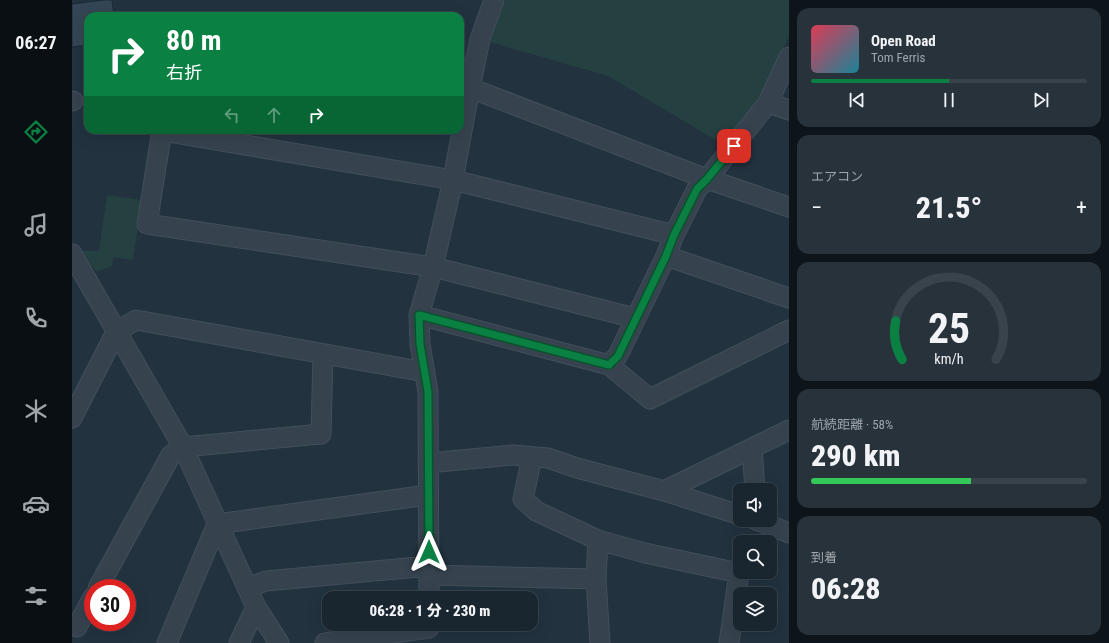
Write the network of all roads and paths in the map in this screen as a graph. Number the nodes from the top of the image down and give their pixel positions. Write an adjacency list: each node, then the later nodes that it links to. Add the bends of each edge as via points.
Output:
1 (494, 0): 3 (street)
2 (789, 57): 4 (street)
3 (465, 87): 9 (street)
4 (768, 103): 5 (street); 9 (street)
5 (789, 110)
6 (162, 134): 15 (street, via 147,224)
7 (180, 134): 10 (street)
8 (459, 134): 10 (street)
9 (707, 179): 11 (street); 12 (street, via 697,189)
10 (453, 180): 12 (street); 15 (street)
11 (789, 207)
12 (674, 235): 14 (street)
13 (72, 254): 20 (street)
14 (666, 256): 16 (street); 18 (street)
15 (433, 267): 17 (street); 18 (street)
16 (789, 298)
17 (419, 315): 22 (street); 23 (street, via 420,344)
18 (636, 318): 22 (street, via 618,356)
19 (789, 330): 22 (street, via 650,399)
20 (116, 332): 21 (street, via 136,320); 24 (street); 26 (street)
21 (323, 354): 23 (street); 26 (street, via 321,434)
22 (609, 365)
23 (425, 372): 29 (street, via 428,392)
24 (72, 418)
25 (789, 430): 27 (street)
26 (183, 448): 34 (street); 39 (street, via 171,455)
27 (752, 448): 30 (street); 31 (street)
28 (532, 457): 29 (street, via 513,455); 31 (street, via 548,458); 37 (street, via 523,498 536,511)
29 (428, 463): 32 (street)
30 (754, 483)
31 (664, 491): 33 (street)
32 (428, 495): 34 (street); 38 (street)
33 (733, 513)
34 (217, 524): 41 (street); 47 (street)
35 (774, 527): 36 (street)
36 (789, 533)
37 (598, 540): 40 (street); 52 (street, via 645,553 739,572)
38 (429, 571): 40 (street); 41 (street, via 266,581); 42 (street)
39 (103, 579)
40 (596, 579): 51 (street)
41 (247, 588): 43 (street)
42 (429, 591)
43 (256, 607): 48 (street); 49 (street)
44 (84, 614): 45 (street, via 77,627)
45 (72, 625)
46 (429, 632): 50 (street)
47 (166, 643)
48 (239, 643)
49 (279, 643)
50 (325, 643)
51 (600, 643)
52 (729, 643)

